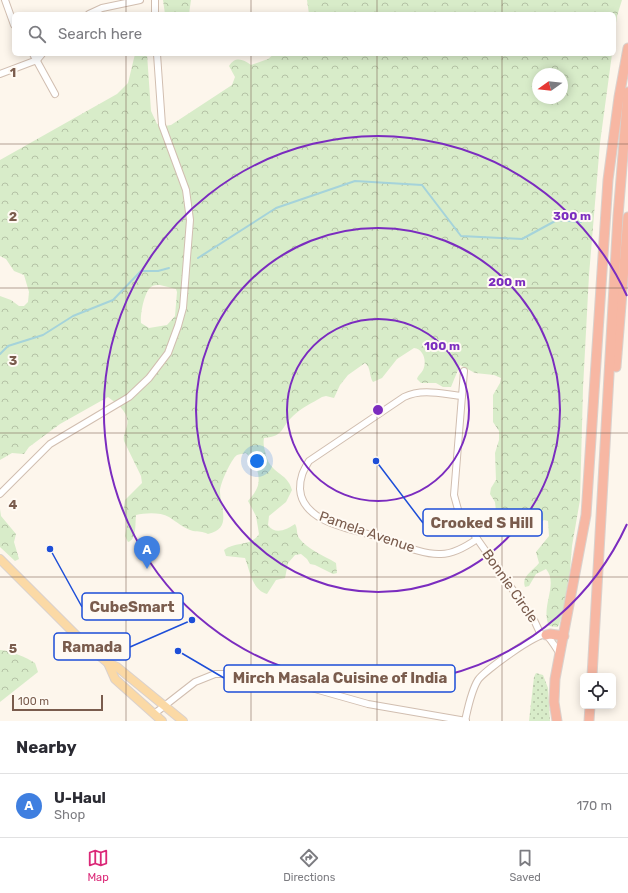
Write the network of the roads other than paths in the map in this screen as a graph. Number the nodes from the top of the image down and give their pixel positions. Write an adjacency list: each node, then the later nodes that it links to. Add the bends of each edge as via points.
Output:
1 (6, 0): 6 (street)
2 (140, 0): 4 (street)
3 (155, 0): 5 (street)
4 (93, 12)
5 (155, 12)
6 (12, 19)
7 (628, 48): 22 (highway, via 608,180 586,515)
8 (34, 56): 11 (street)
9 (40, 56): 11 (street)
10 (157, 56): 18 (street, via 162,125 186,190 190,220 183,308 178,326 168,352 149,378 129,397 50,444)
11 (37, 60): 12 (street); 14 (street)
12 (0, 74)
13 (628, 92): 25 (highway, via 618,216)
14 (55, 94)
15 (628, 217): 26 (highway, via 602,575)
16 (464, 371): 17 (street)
17 (462, 396): 19 (street, via 454,495 459,513); 19 (street, Pamela Avenue, via 424,392 411,393 404,397 309,461 300,480 300,493 304,504 319,518 433,554 453,552)
18 (0, 494)
19 (477, 539): 21 (street, Bonnie Circle)
20 (0, 559): 24 (main road, via 83,642)
21 (544, 635): 22 (highway); 23 (street, Bonnie Circle); 32 (street, via 517,649 478,679)
22 (564, 636): 23 (highway)
23 (560, 655): 33 (highway, via 554,688)
24 (108, 663): 27 (main road, via 117,667); 29 (main road, via 115,679)
25 (592, 673)
26 (592, 673)
27 (164, 705): 29 (street); 31 (main road); 32 (street, via 205,677 215,674 254,675 292,682 368,704)
28 (590, 709): 34 (highway)
29 (154, 714): 30 (main road)
30 (162, 721)
31 (183, 721)
32 (465, 721)
33 (557, 721)
34 (589, 721)

